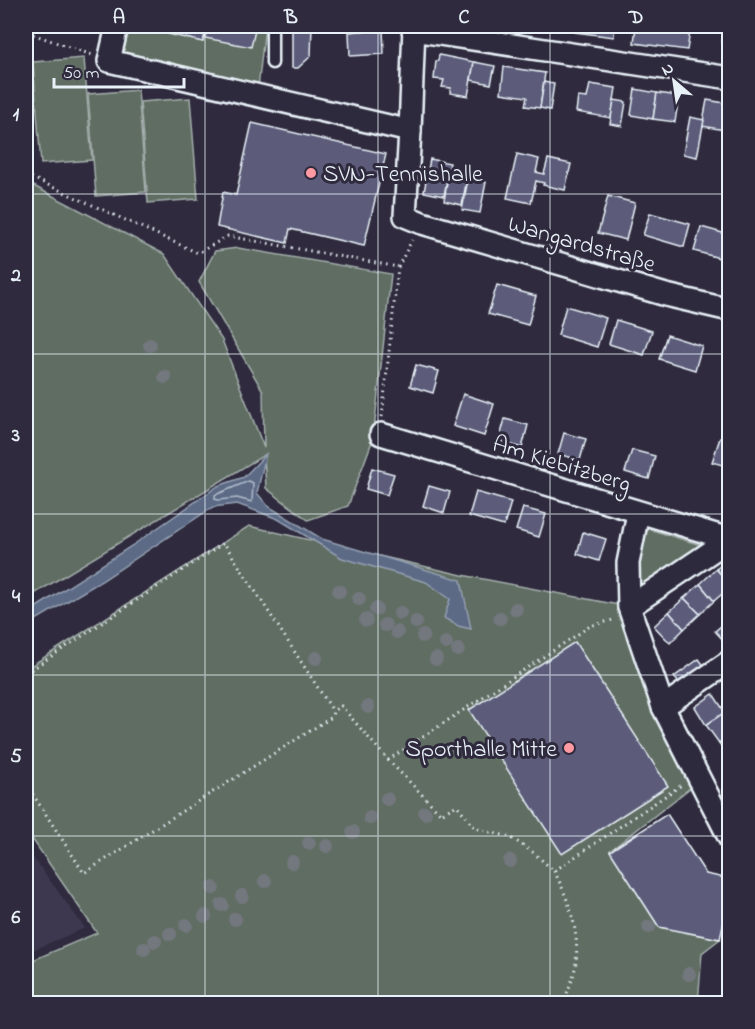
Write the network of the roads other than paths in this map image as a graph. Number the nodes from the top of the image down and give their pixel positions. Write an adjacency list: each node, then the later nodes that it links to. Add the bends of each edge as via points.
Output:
1 (117, 26): 6 (street, via 109,61)
2 (272, 26): 4 (lane)
3 (414, 28): 5 (street); 6 (street)
4 (272, 63)
5 (729, 78)
6 (410, 131): 7 (street, Wangardstraße, via 405,216 666,295)
7 (729, 310)
8 (381, 434): 9 (street, Am Kiebitzberg)
9 (638, 513): 10 (street, Am Kiebitzberg); 11 (street, via 628,563)
10 (729, 539): 11 (street)
11 (631, 613): 13 (street)
12 (729, 661): 13 (street)
13 (663, 707): 14 (street)
14 (729, 839)

